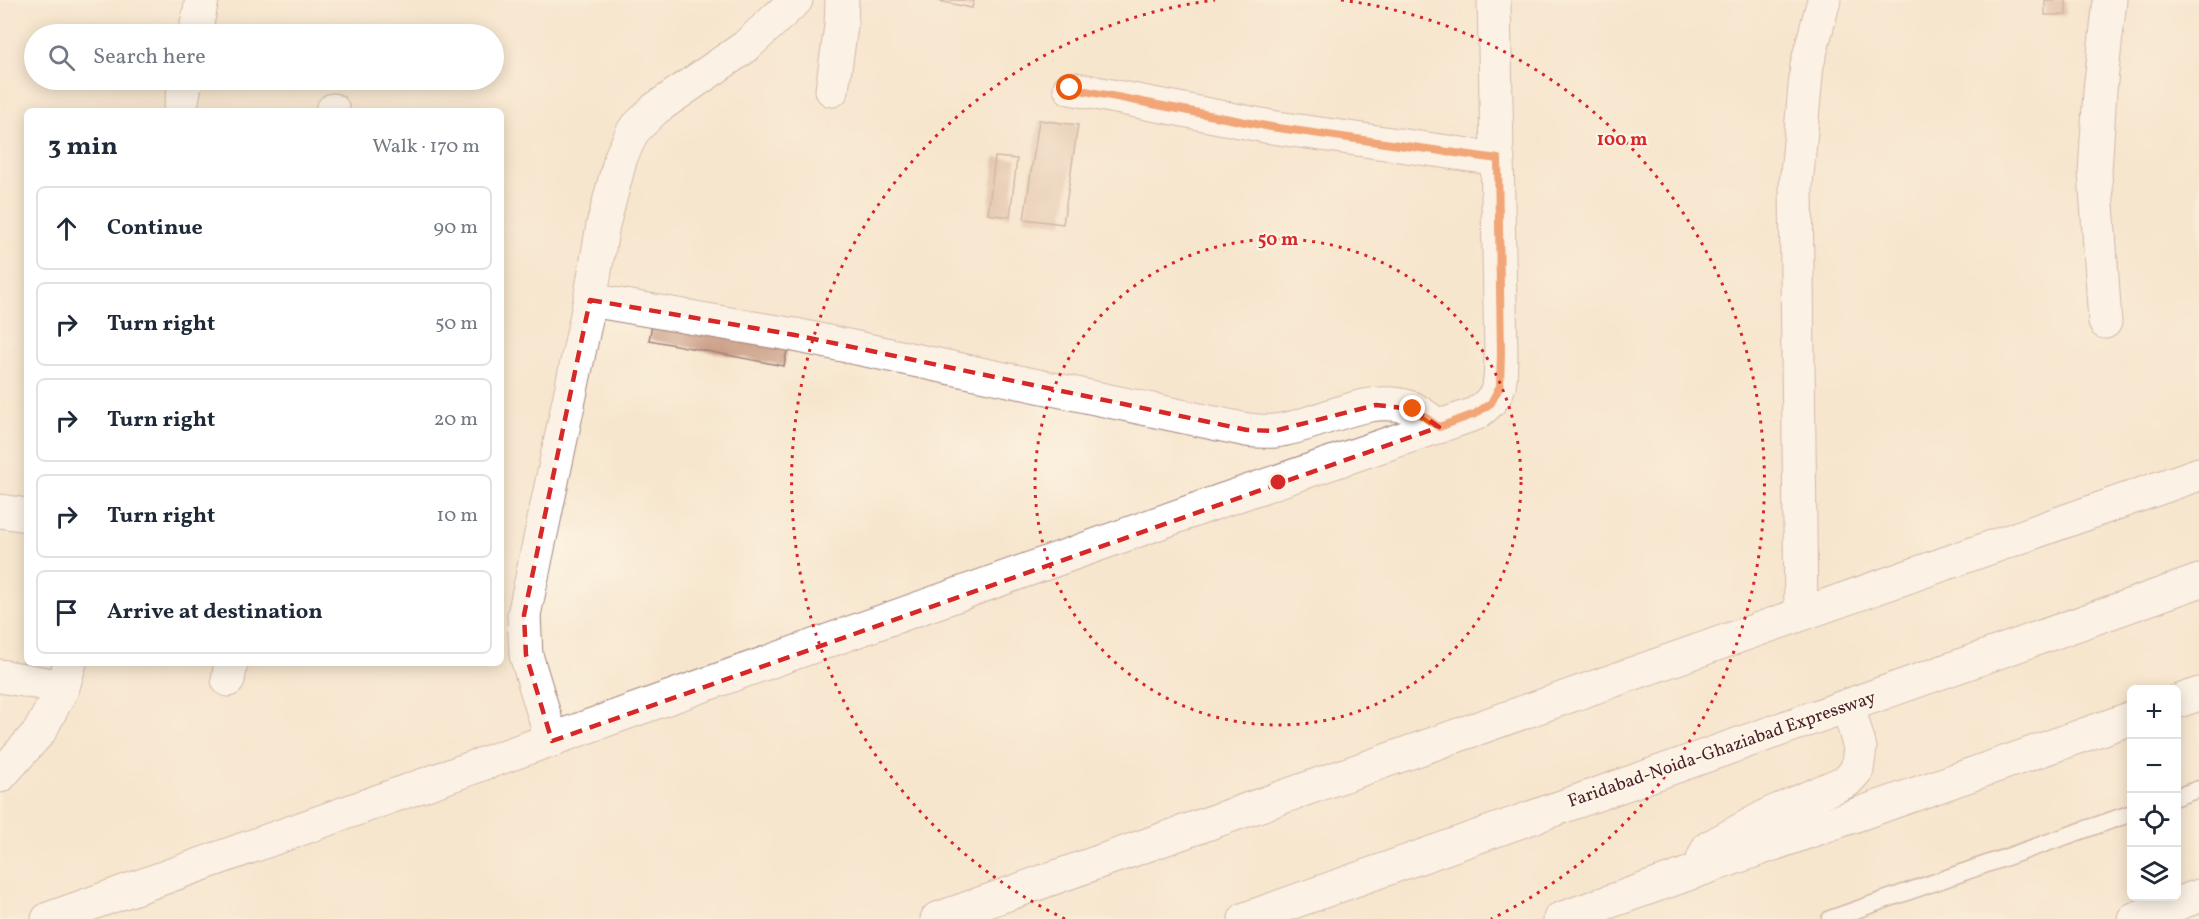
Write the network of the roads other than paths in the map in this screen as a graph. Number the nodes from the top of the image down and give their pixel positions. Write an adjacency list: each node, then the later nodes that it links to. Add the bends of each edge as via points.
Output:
1 (202, 0): 7 (street)
2 (796, 0): 13 (street, via 745,47 655,109 633,131 621,157 603,225)
3 (842, 0): 10 (street)
4 (1494, 0): 12 (street)
5 (1824, 0): 21 (street, via 1807,65 1796,185)
6 (2110, 0): 14 (street, via 2095,173)
7 (197, 24)
8 (1070, 88): 12 (street, via 1271,127)
9 (184, 90): 11 (street)
10 (832, 90)
11 (181, 108)
12 (1498, 159): 15 (street, via 1500,386 1491,403 1475,414)
13 (590, 300): 15 (street, via 806,338 1247,430 1274,431 1376,405 1413,409); 20 (street)
14 (2105, 322)
15 (1439, 427): 28 (street, via 1223,500)
16 (2199, 474): 21 (street)
17 (0, 512): 18 (street)
18 (24, 515)
19 (2199, 581): 26 (street, Faridabad-Noida-Ghaziabad Expressway)
20 (512, 613): 28 (street)
21 (1801, 614): 37 (street)
22 (66, 675): 23 (street); 29 (street, via 40,731)
23 (0, 676)
24 (2199, 694): 25 (street)
25 (2181, 700)
26 (1848, 706): 33 (street, via 1860,748 1857,770 1847,781 1770,814 1708,848); 38 (street, Faridabad-Noida-Ghaziabad Expressway)
27 (2127, 720): 33 (street)
28 (552, 741): 35 (street)
29 (0, 776)
30 (2199, 789): 31 (lane)
31 (2181, 795)
32 (2127, 815): 40 (lane)
33 (1698, 871): 39 (street)
34 (2199, 896): 41 (street)
35 (92, 911): 36 (street)
36 (48, 919)
37 (937, 919)
38 (1245, 919)
39 (1560, 919)
40 (1830, 919)
41 (2134, 919)

